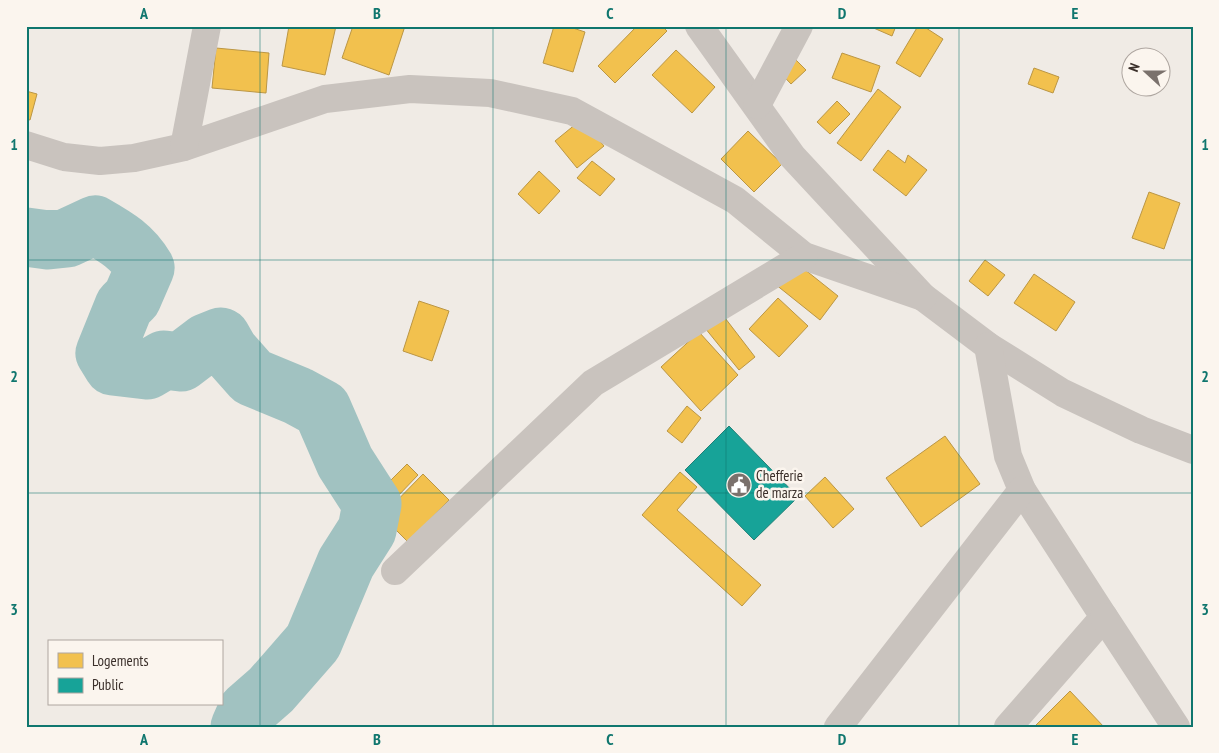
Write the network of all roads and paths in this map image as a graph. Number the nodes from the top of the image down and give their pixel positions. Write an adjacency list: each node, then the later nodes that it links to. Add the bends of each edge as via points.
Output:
1 (207, 26): 6 (street)
2 (699, 26): 4 (street)
3 (799, 26): 4 (street)
4 (757, 105): 8 (street, via 792,156)
5 (26, 145): 6 (street, via 64,157 100,160 134,158)
6 (184, 147): 7 (street, via 325,99 410,88 490,93 572,110 735,200)
7 (804, 256): 8 (street); 12 (street, via 593,382)
8 (923, 297): 9 (street)
9 (988, 346): 10 (street, via 1063,393 1141,430); 11 (street, via 1008,456)
10 (1193, 450)
11 (1022, 490): 13 (street); 14 (street)
12 (395, 571)
13 (1104, 617): 15 (street); 16 (street)
14 (838, 727)
15 (1008, 727)
16 (1176, 727)

